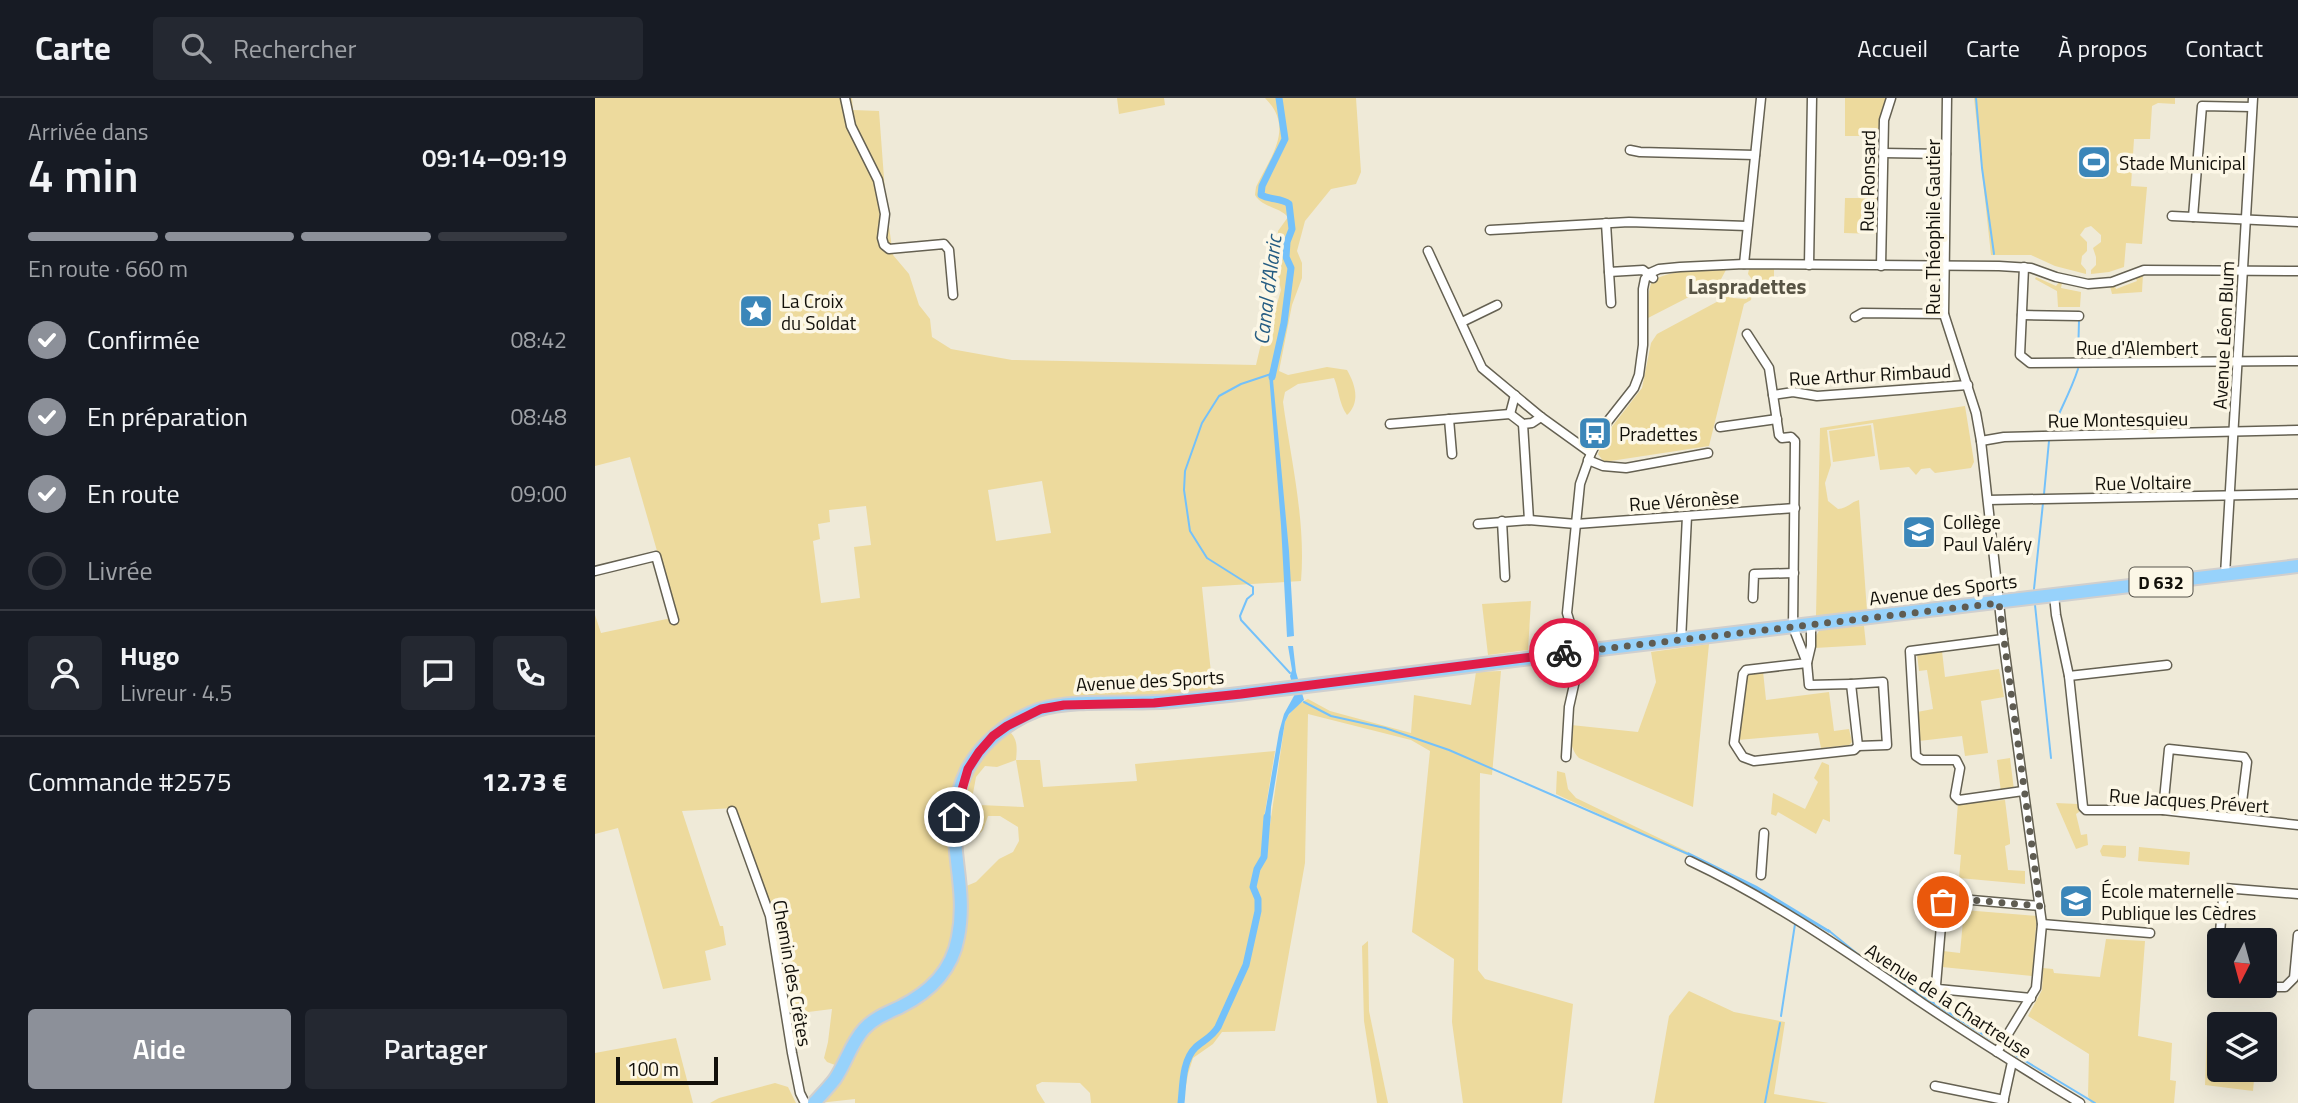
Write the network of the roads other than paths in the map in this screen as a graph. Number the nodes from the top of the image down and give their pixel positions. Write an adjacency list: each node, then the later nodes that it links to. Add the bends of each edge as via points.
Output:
1 (845, 98): 28 (street, via 851,126 878,180 885,214 884,245 889,249 944,244 949,250)
2 (1761, 98): 10 (street)
3 (1812, 98): 20 (street)
4 (1891, 98): 8 (street, Rue Ronsard, via 1884,120)
5 (1947, 98): 9 (street, Rue Théophile Gautier)
6 (2252, 103): 12 (street, via 2201,106); 13 (street, Avenue Léon Blum)
7 (1630, 150): 10 (street)
8 (1883, 153): 9 (street); 21 (street, Rue Ronsard)
9 (1946, 154): 22 (street, Rue Théophile Gautier)
10 (1755, 155): 16 (street)
11 (2172, 216): 12 (street)
12 (2193, 217): 13 (street)
13 (2245, 219): 14 (street); 24 (street, Avenue Léon Blum)
14 (2298, 222)
15 (1606, 223): 16 (street); 17 (street); 26 (street)
16 (1747, 226): 19 (street)
17 (1490, 230)
18 (1428, 251): 35 (street)
19 (1744, 264): 20 (street); 27 (street)
20 (1809, 265): 21 (street)
21 (1881, 266): 22 (street)
22 (1944, 267): 23 (street); 31 (street, Rue Théophile Gautier)
23 (2024, 267): 24 (street, via 2088,284 2112,282 2144,270); 32 (street, Rue d'Alembert)
24 (2242, 271): 25 (street); 38 (street, Avenue Léon Blum)
25 (2298, 271)
26 (1609, 272): 27 (street, via 1643,270); 29 (street)
27 (1651, 275): 54 (street, via 1641,365 1634,388 1608,421)
28 (953, 296)
29 (1611, 303)
30 (1497, 305): 35 (street)
31 (1944, 314): 34 (street, via 1862,313); 39 (street, Rue Théophile Gautier)
32 (2022, 315): 33 (street, Rue d'Alembert); 38 (street, Rue d'Alembert, via 2020,355 2030,363)
33 (2079, 316)
34 (1855, 317)
35 (1462, 322): 40 (street, via 1482,368)
36 (1747, 334): 41 (street, via 1769,368)
37 (2298, 361): 38 (street, Rue d'Alembert)
38 (2237, 362): 50 (street, Avenue Léon Blum)
39 (1968, 385): 41 (street, Rue Arthur Rimbaud); 51 (street, Rue Théophile Gautier)
40 (1515, 395): 42 (street); 43 (street)
41 (1773, 395): 44 (street)
42 (1510, 414): 45 (street); 47 (street)
43 (1541, 417): 47 (street); 54 (street)
44 (1777, 418): 48 (street); 58 (street, via 1779,435 1795,441)
45 (1449, 419): 46 (street); 53 (street)
46 (1390, 424)
47 (1523, 424): 60 (street)
48 (1720, 427)
49 (2298, 430): 50 (street, Rue Montesquieu)
50 (2233, 433): 51 (street, Rue Montesquieu); 56 (street, Avenue Léon Blum)
51 (1981, 441): 57 (street, Rue Théophile Gautier)
52 (1709, 453): 54 (street, via 1626,468 1603,467)
53 (1452, 454)
54 (1590, 456): 63 (street, via 1580,484)
55 (2298, 494): 56 (street, Rue Voltaire)
56 (2229, 496): 57 (street, Rue Voltaire); 67 (street, Avenue Léon Blum)
57 (1988, 500): 71 (street, Rue Théophile Gautier)
58 (1795, 508): 59 (street, Rue Véronèse); 66 (street)
59 (1687, 516): 63 (street, Rue Véronèse); 77 (street)
60 (1529, 520): 61 (street, Rue Véronèse); 63 (street, Rue Véronèse)
61 (1502, 521): 62 (street, Rue Véronèse); 68 (street)
62 (1478, 524)
63 (1576, 524): 75 (street, via 1567,613)
64 (2298, 566): 67 (main road, Avenue des Sports / D 632)
65 (595, 571): 72 (street, via 656,556)
66 (1794, 573): 70 (street, via 1754,574); 74 (street)
67 (2225, 575): 69 (main road, Avenue des Sports / D 632)
68 (1505, 577)
69 (2054, 595): 71 (main road, Avenue des Sports / D 632); 83 (street, Rue Jacques Prévert)
70 (1753, 598)
71 (1999, 603): 73 (main road, Avenue des Sports / D 632); 76 (street, Rue Théophile Gautier)
72 (674, 620)
73 (1811, 625): 74 (main road, Avenue des Sports / D 632); 80 (street)
74 (1793, 627): 77 (main road, Avenue des Sports / D 632); 80 (street)
75 (1575, 639): 78 (main road, via 1585,640); 79 (main road)
76 (2003, 639): 87 (street, Rue Théophile Gautier); 87 (street, via 1910,651 1916,756 1956,760 1960,768 1955,796 1959,800)
77 (1681, 640): 78 (main road, Avenue des Sports / D 632)
78 (1593, 650): 82 (main road, via 1589,662)
79 (1564, 654): 82 (main road); 108 (main road, Avenue des Sports, via 1154,703 1064,705 1024,716 993,736 968,769 955,806 953,831 961,902 958,939 946,969 917,998 866,1027)
80 (1807, 663): 84 (street, via 1809,685); 85 (street, via 1746,670 1734,743 1743,757 1754,761)
81 (2167, 665): 83 (street)
82 (1578, 667): 86 (street, via 1569,707)
83 (2069, 676): 88 (street, Rue Jacques Prévert, via 2083,807)
84 (1851, 684): 85 (street); 85 (street, via 1883,682 1887,745)
85 (1858, 746)
86 (1566, 757)
87 (2023, 792): 96 (street, Rue Théophile Gautier)
88 (2163, 810): 90 (street, Rue Jacques Prévert); 90 (street, via 2169,749 2244,757)
89 (732, 811): 107 (street, Chemin des Crêtes, via 770,916 792,1053)
90 (2240, 818): 91 (street, Rue Jacques Prévert)
91 (2298, 825)
92 (1764, 833): 94 (street)
93 (1691, 861): 103 (street, Avenue de la Chartreuse, via 1802,922)
94 (1761, 875)
95 (2298, 894): 98 (street, via 2224,888)
96 (2040, 906): 97 (street, Rue Théophile Gautier); 102 (street, via 1949,898 1943,902 1938,989)
97 (2042, 924): 99 (street); 102 (street, Rue Théophile Gautier)
98 (2220, 928)
99 (2150, 933)
100 (2298, 935): 101 (street, via 2294,978 2285,987)
101 (2277, 987)
102 (2031, 998): 103 (street)
103 (1997, 1052): 104 (street, Avenue de la Chartreuse)
104 (2012, 1062): 106 (street); 109 (street, Avenue de la Chartreuse)
105 (1935, 1086): 106 (street)
106 (2003, 1102)
107 (805, 1103)
108 (814, 1103)
109 (2080, 1103)

